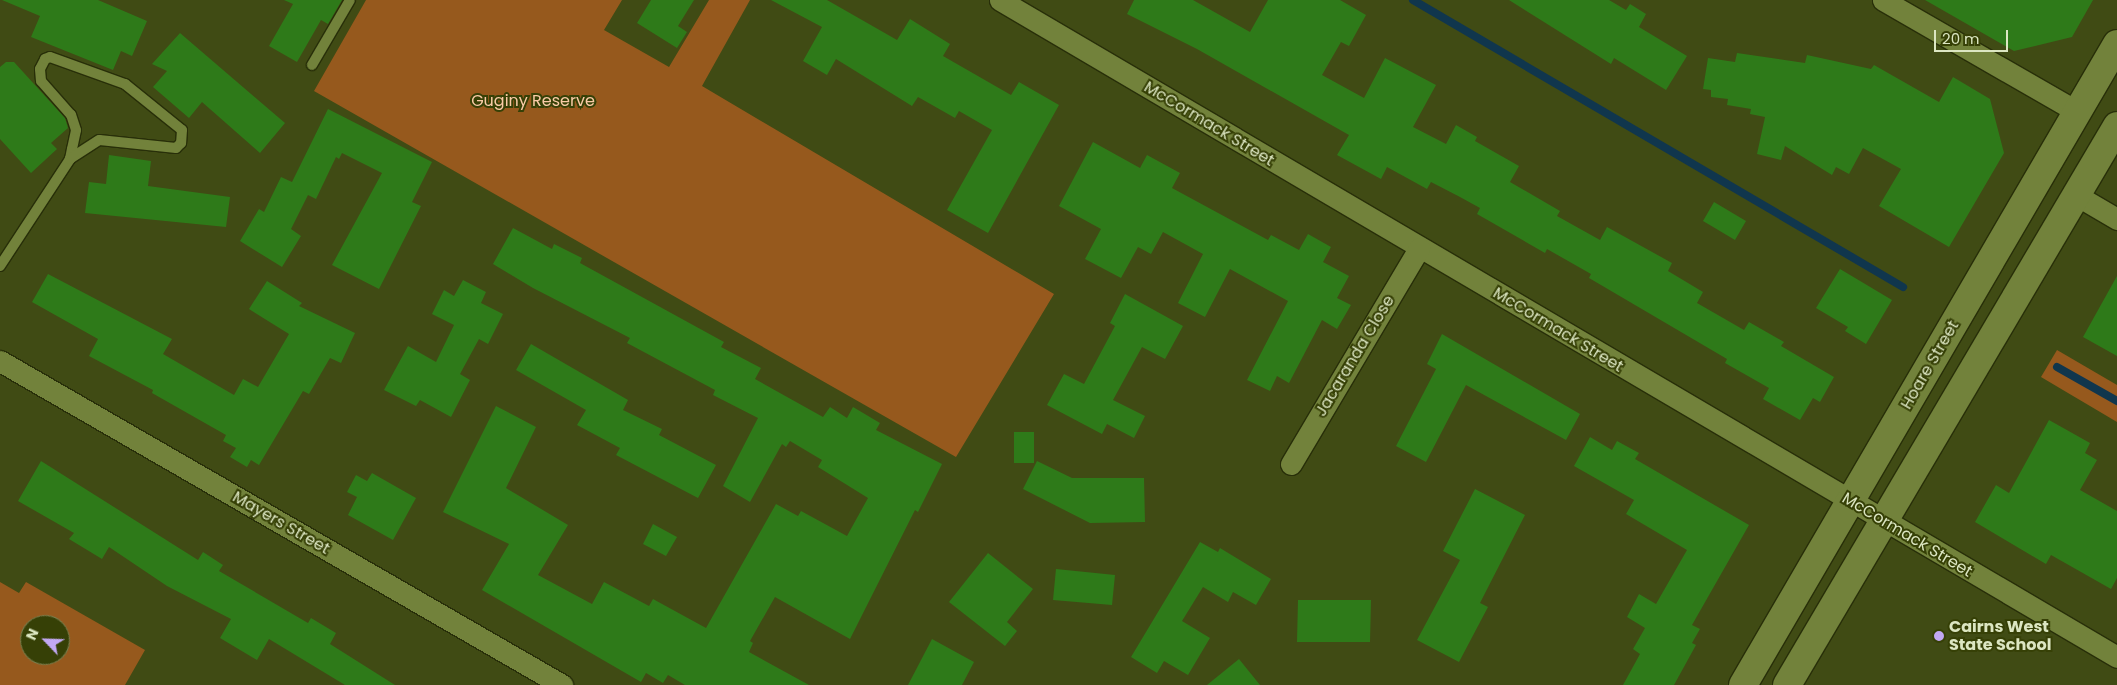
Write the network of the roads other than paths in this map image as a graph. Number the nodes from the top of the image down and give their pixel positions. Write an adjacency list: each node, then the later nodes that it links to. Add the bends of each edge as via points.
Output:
1 (350, 0): 5 (lane)
2 (1000, 0): 11 (street, McCormack Street)
3 (1883, 0): 6 (street)
4 (2117, 44): 6 (main road, Hoare Street)
5 (312, 64)
6 (2078, 112): 15 (main road, Hoare Street)
7 (2117, 126): 9 (main road)
8 (70, 158): 8 (lane, via 76,130 71,115 41,81 39,74 42,64 50,57 125,84 182,130 181,143 176,148 99,140); 12 (lane)
9 (2076, 195): 10 (street); 16 (main road)
10 (2117, 219)
11 (1419, 248): 14 (street, Jacaranda Close); 15 (street, McCormack Street)
12 (0, 266)
13 (0, 361): 18 (street, Mayers Street)
14 (1291, 464)
15 (1850, 502): 16 (street, McCormack Street); 19 (main road, Hoare Street)
16 (1883, 521): 17 (street, McCormack Street); 20 (main road)
17 (2117, 657)
18 (562, 685)
19 (1743, 685)
20 (1788, 685)

